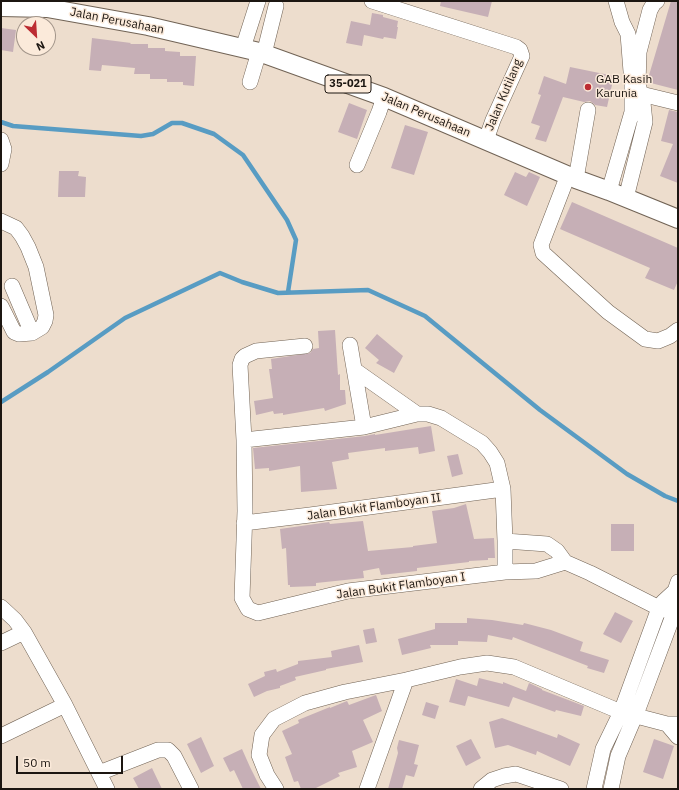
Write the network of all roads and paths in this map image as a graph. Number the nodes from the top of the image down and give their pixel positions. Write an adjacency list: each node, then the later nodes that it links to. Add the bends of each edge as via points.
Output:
1 (258, 1): 7 (street)
2 (372, 1): 14 (street, Jalan Kutilang, via 520,50 522,56)
3 (616, 1): 18 (street, via 628,34 632,112)
4 (657, 1): 9 (street, via 650,10 639,52 638,84)
5 (276, 6): 7 (street)
6 (1, 7): 7 (main road, Jalan Perusahaan / 35-021, via 47,8 148,26)
7 (255, 51): 8 (street); 10 (main road, Jalan Perusahaan / 35-021)
8 (250, 82)
9 (641, 94): 11 (street); 19 (street, via 645,122)
10 (384, 97): 14 (main road, Jalan Perusahaan / 35-021); 16 (street)
11 (678, 103)
12 (588, 110): 17 (street)
13 (1, 140): 15 (street, via 4,149)
14 (486, 140): 17 (main road, Jalan Perusahaan / 35-021)
15 (1, 164)
16 (357, 165)
17 (572, 177): 18 (main road, Jalan Perusahaan / 35-021); 25 (street, via 541,245 543,253 608,312 645,339 658,341)
18 (609, 191): 19 (main road, Jalan Perusahaan / 35-021)
19 (626, 198): 20 (main road, Jalan Perusahaan / 35-021)
20 (678, 219)
21 (1, 221): 26 (street, via 16,228 28,247 36,267 46,315 42,327)
22 (12, 286): 23 (street)
23 (18, 300): 24 (street); 26 (street)
24 (1, 306): 26 (street, via 14,332)
25 (678, 330)
26 (32, 333)
27 (350, 345): 29 (street)
28 (305, 346): 32 (street, via 256,351 242,359 240,365)
29 (356, 371): 30 (street); 31 (street)
30 (417, 414): 31 (street); 33 (street, via 441,418 482,443 496,463)
31 (364, 427): 32 (street)
32 (244, 440): 34 (street)
33 (503, 489): 34 (street, Jalan Bukit Flamboyan II); 35 (street)
34 (244, 523): 37 (street, Jalan Bukit Flamboyan I, via 242,598 245,606 258,613 348,591)
35 (505, 541): 36 (street, via 547,544 557,551); 37 (street)
36 (565, 562): 37 (street, Jalan Bukit Flamboyan I, via 536,571); 40 (street)
37 (505, 572)
38 (677, 587): 40 (street); 41 (street)
39 (1, 607): 42 (street)
40 (659, 608): 41 (street); 46 (street)
41 (674, 613): 46 (street)
42 (24, 632): 43 (street); 45 (street)
43 (1, 643)
44 (406, 680): 46 (street, via 487,663 514,668); 53 (street, via 305,703 274,719 262,735 259,755); 54 (street)
45 (64, 705): 48 (street); 50 (street)
46 (628, 714): 47 (street); 57 (street, via 603,750); 58 (street)
47 (672, 724): 49 (street)
48 (1, 736)
49 (678, 737)
50 (99, 773): 51 (street); 52 (street, via 158,750 168,750 174,756)
51 (107, 789)
52 (191, 789)
53 (276, 789)
54 (367, 789)
55 (482, 789): 56 (street, via 492,780 516,774)
56 (561, 789)
57 (594, 789)
58 (611, 789)

